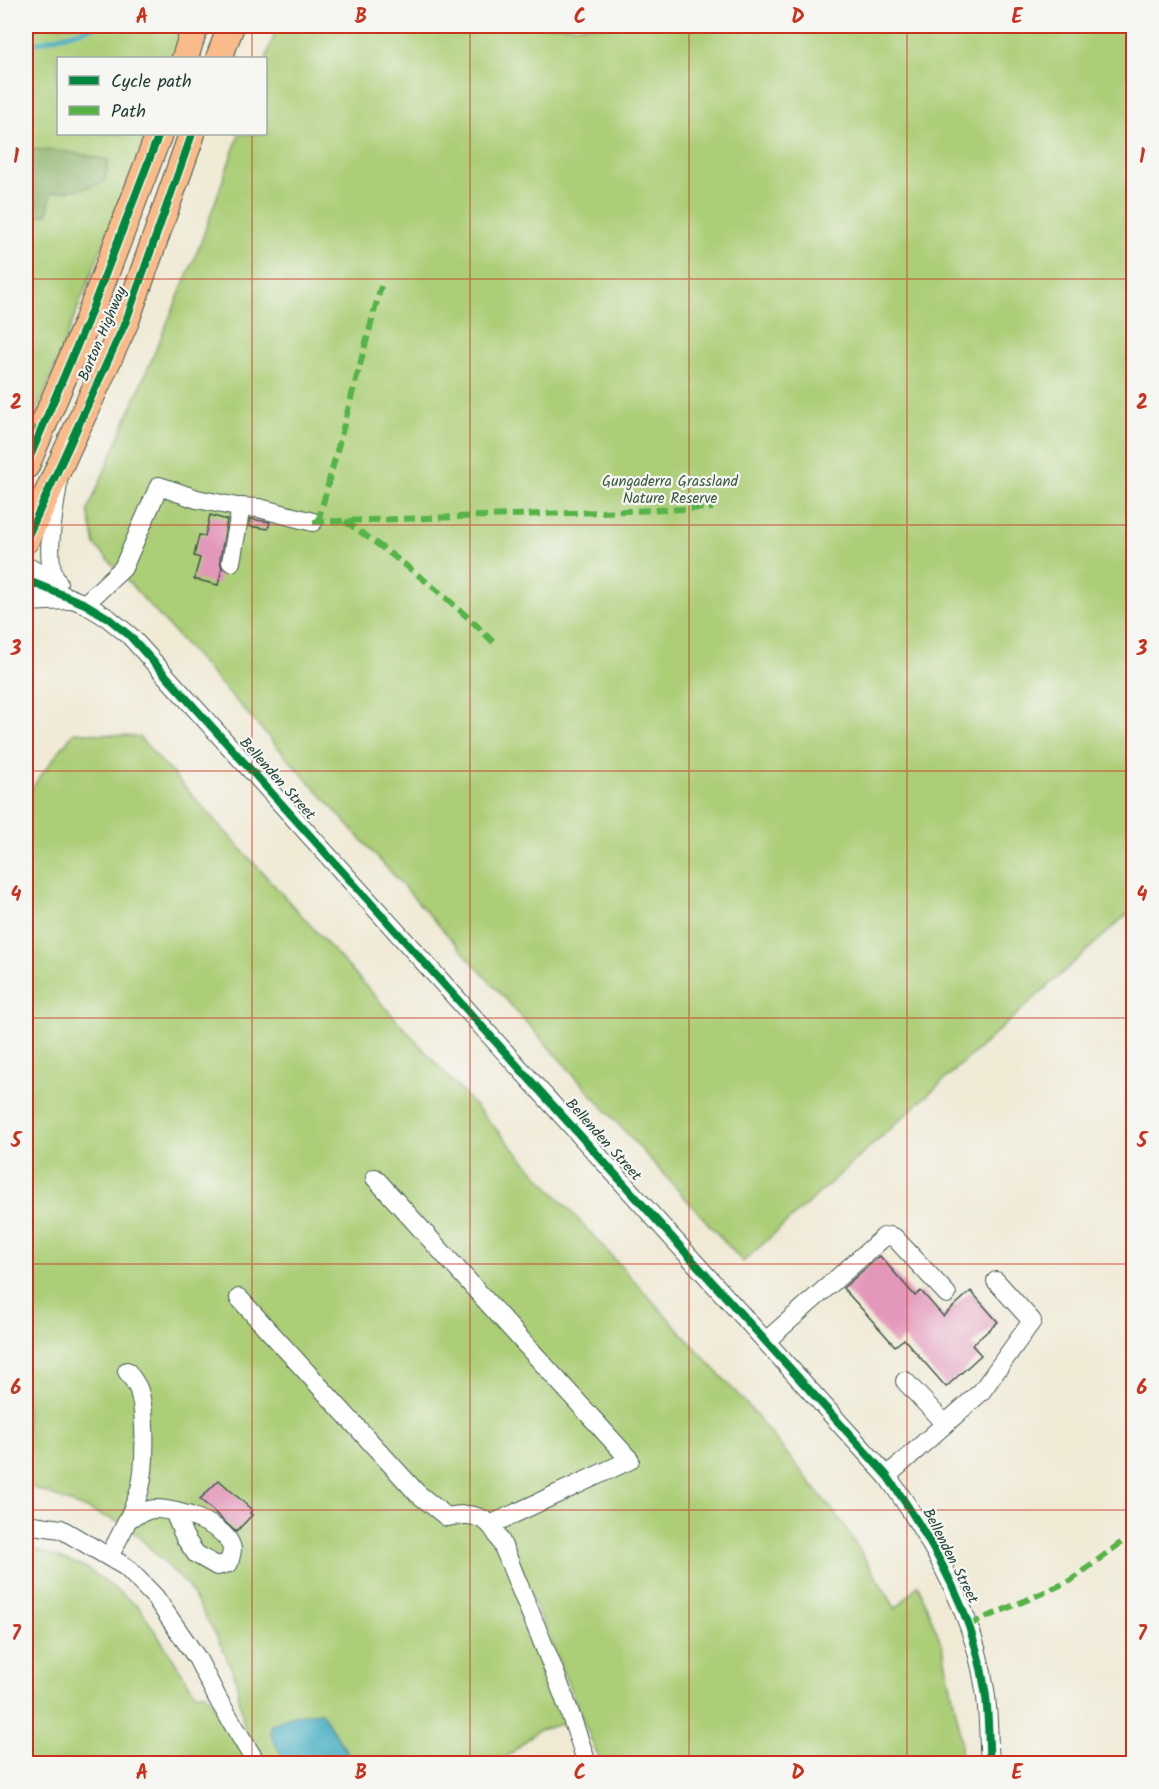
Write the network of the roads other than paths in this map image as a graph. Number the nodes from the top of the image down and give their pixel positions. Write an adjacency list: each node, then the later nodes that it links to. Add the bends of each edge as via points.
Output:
1 (195, 26): 3 (highway)
2 (231, 26): 4 (highway)
3 (185, 57)
4 (219, 57)
5 (159, 135): 7 (highway, Barton Highway, via 87,322)
6 (192, 135): 8 (highway, Barton Highway, via 126,321)
7 (26, 466)
8 (60, 466): 11 (highway, Barton Highway); 15 (street, via 51,556 53,576)
9 (241, 507): 10 (street); 12 (street); 17 (street, via 197,499 159,486 123,568)
10 (313, 522)
11 (26, 540)
12 (231, 562)
13 (26, 566): 15 (street, Bellenden Street)
14 (26, 580): 17 (street, Bellenden Street)
15 (58, 583): 17 (street, Bellenden Street)
16 (26, 602): 17 (street)
17 (81, 602): 22 (street, Bellenden Street, via 130,636)
18 (375, 1178): 30 (street, via 630,1460)
19 (996, 1281): 25 (street, via 1032,1321 981,1392)
20 (947, 1294): 22 (street, via 895,1238 884,1237)
21 (239, 1298): 30 (street, via 417,1493 447,1517 467,1514)
22 (767, 1340): 26 (street, Bellenden Street)
23 (127, 1371): 28 (street, via 139,1389 144,1452 141,1487)
24 (905, 1381): 25 (street)
25 (945, 1424): 26 (street)
26 (887, 1476): 34 (street, Bellenden Street, via 912,1511 969,1625 985,1690)
27 (174, 1512): 28 (street, via 153,1509)
28 (128, 1519): 31 (street)
29 (26, 1524): 31 (street, via 61,1529)
30 (490, 1526): 33 (street, via 543,1645)
31 (109, 1557): 32 (street, via 126,1567 155,1597 197,1659)
32 (256, 1764)
33 (587, 1764)
34 (990, 1764)

